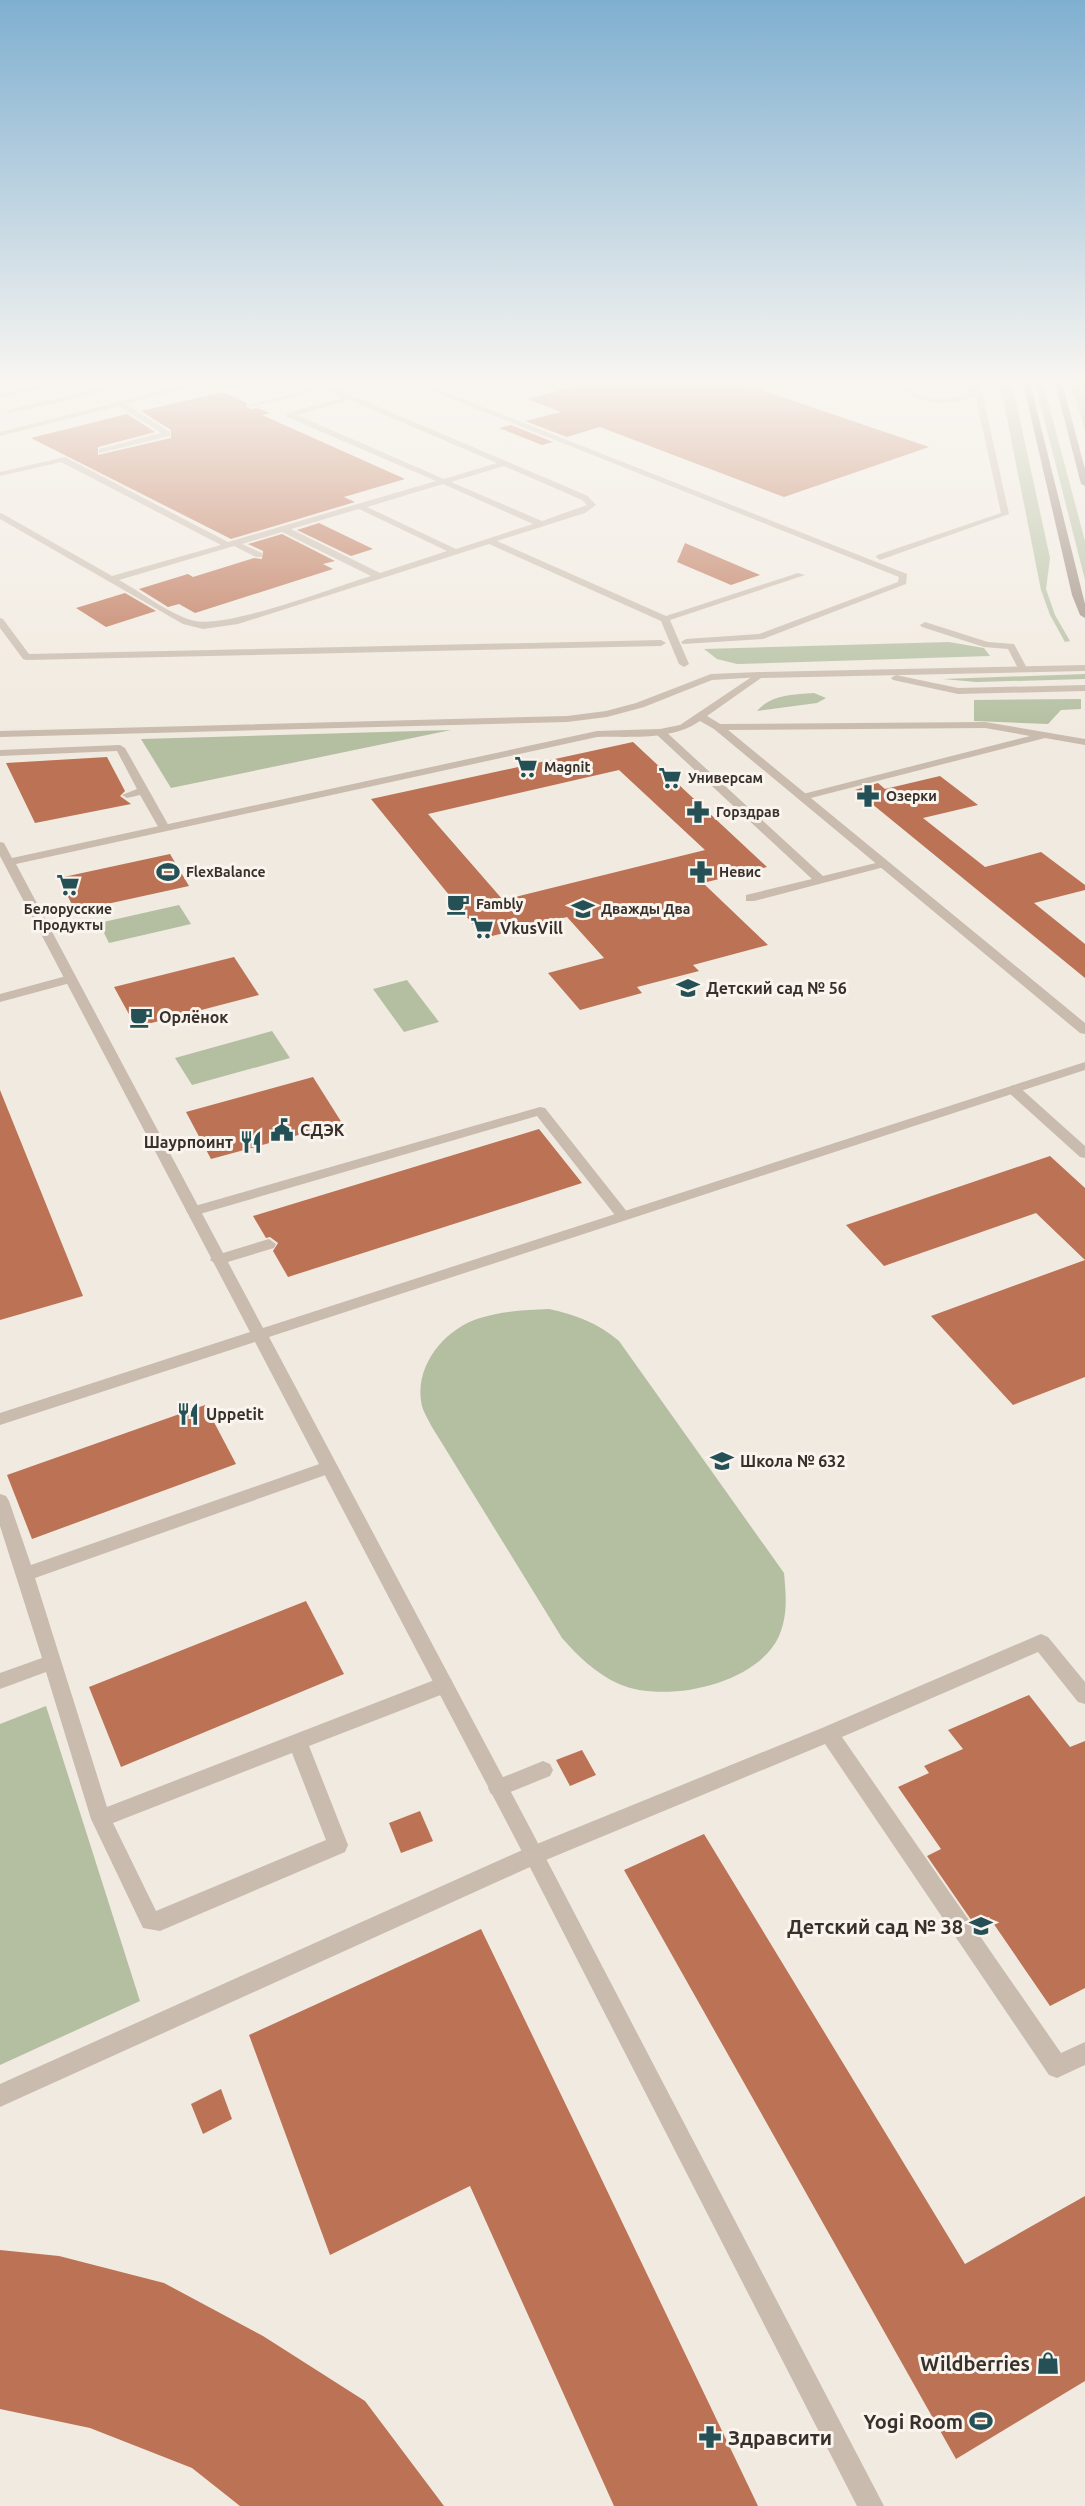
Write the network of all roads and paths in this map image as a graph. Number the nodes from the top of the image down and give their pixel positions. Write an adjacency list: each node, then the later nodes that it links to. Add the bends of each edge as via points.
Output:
1 (146, 500): 13 (street)
2 (380, 500): 8 (street)
3 (485, 500): 10 (street)
4 (587, 500): 10 (street, via 592,505)
5 (711, 500): 24 (street, via 904,576 902,584 760,637)
6 (1002, 500): 16 (street, via 1005,514)
7 (1054, 500): 20 (main road)
8 (359, 506): 11 (street); 14 (street)
9 (0, 516): 19 (street)
10 (541, 524): 12 (street)
11 (283, 529): 13 (street); 18 (street)
12 (490, 541): 14 (street); 21 (street)
13 (229, 543): 15 (street); 19 (street)
14 (456, 552): 18 (street)
15 (260, 555)
16 (880, 557)
17 (801, 575): 21 (street)
18 (379, 576): 19 (street, via 235,622 202,626 186,622)
19 (113, 579)
20 (1085, 615)
21 (665, 619): 26 (street)
22 (0, 621): 25 (street, via 26,657)
23 (925, 625): 28 (street, via 987,645 1011,646)
24 (686, 642)
25 (661, 643)
26 (684, 664)
27 (1085, 668): 28 (street)
28 (1023, 670): 29 (street)
29 (870, 673): 30 (street); 31 (street, via 958,691)
30 (759, 675): 32 (street); 35 (street, via 711,677 640,705 567,719)
31 (1085, 688)
32 (701, 717): 33 (street); 34 (street, via 683,728)
33 (718, 727): 36 (street, via 985,724); 41 (street)
34 (660, 732): 42 (street, via 597,734); 46 (street)
35 (0, 734)
36 (1048, 735): 37 (street); 41 (street)
37 (1085, 742)
38 (0, 753): 39 (street, via 120,748)
39 (144, 791): 40 (street); 42 (street)
40 (126, 795)
41 (803, 797): 45 (street)
42 (164, 828): 44 (street)
43 (0, 845): 44 (street)
44 (9, 862): 48 (street)
45 (884, 864): 46 (street); 50 (street)
46 (820, 880): 47 (street)
47 (750, 898)
48 (70, 979): 49 (street); 54 (street)
49 (0, 998)
50 (1085, 1030)
51 (1085, 1066): 52 (street)
52 (1013, 1089): 53 (street); 55 (street)
53 (1085, 1154)
54 (193, 1212): 55 (street, via 540,1111); 57 (street)
55 (623, 1216): 58 (street)
56 (269, 1244): 57 (street)
57 (218, 1260): 58 (street)
58 (258, 1335): 59 (street); 60 (street)
59 (0, 1419)
60 (328, 1467): 62 (street); 65 (street)
61 (0, 1501): 62 (street)
62 (26, 1574): 63 (street)
63 (53, 1662): 64 (street); 71 (street)
64 (0, 1681)
65 (444, 1684): 68 (street); 70 (street)
66 (1085, 1696): 67 (street, via 1041,1642)
67 (829, 1734): 72 (street); 73 (street, via 1057,2067)
68 (298, 1743): 71 (street); 71 (street, via 338,1845 160,1921 150,1921)
69 (543, 1770): 70 (street)
70 (498, 1788): 72 (street)
71 (101, 1820)
72 (534, 1855): 74 (street); 75 (street)
73 (1085, 2053)
74 (0, 2097)
75 (871, 2506)

